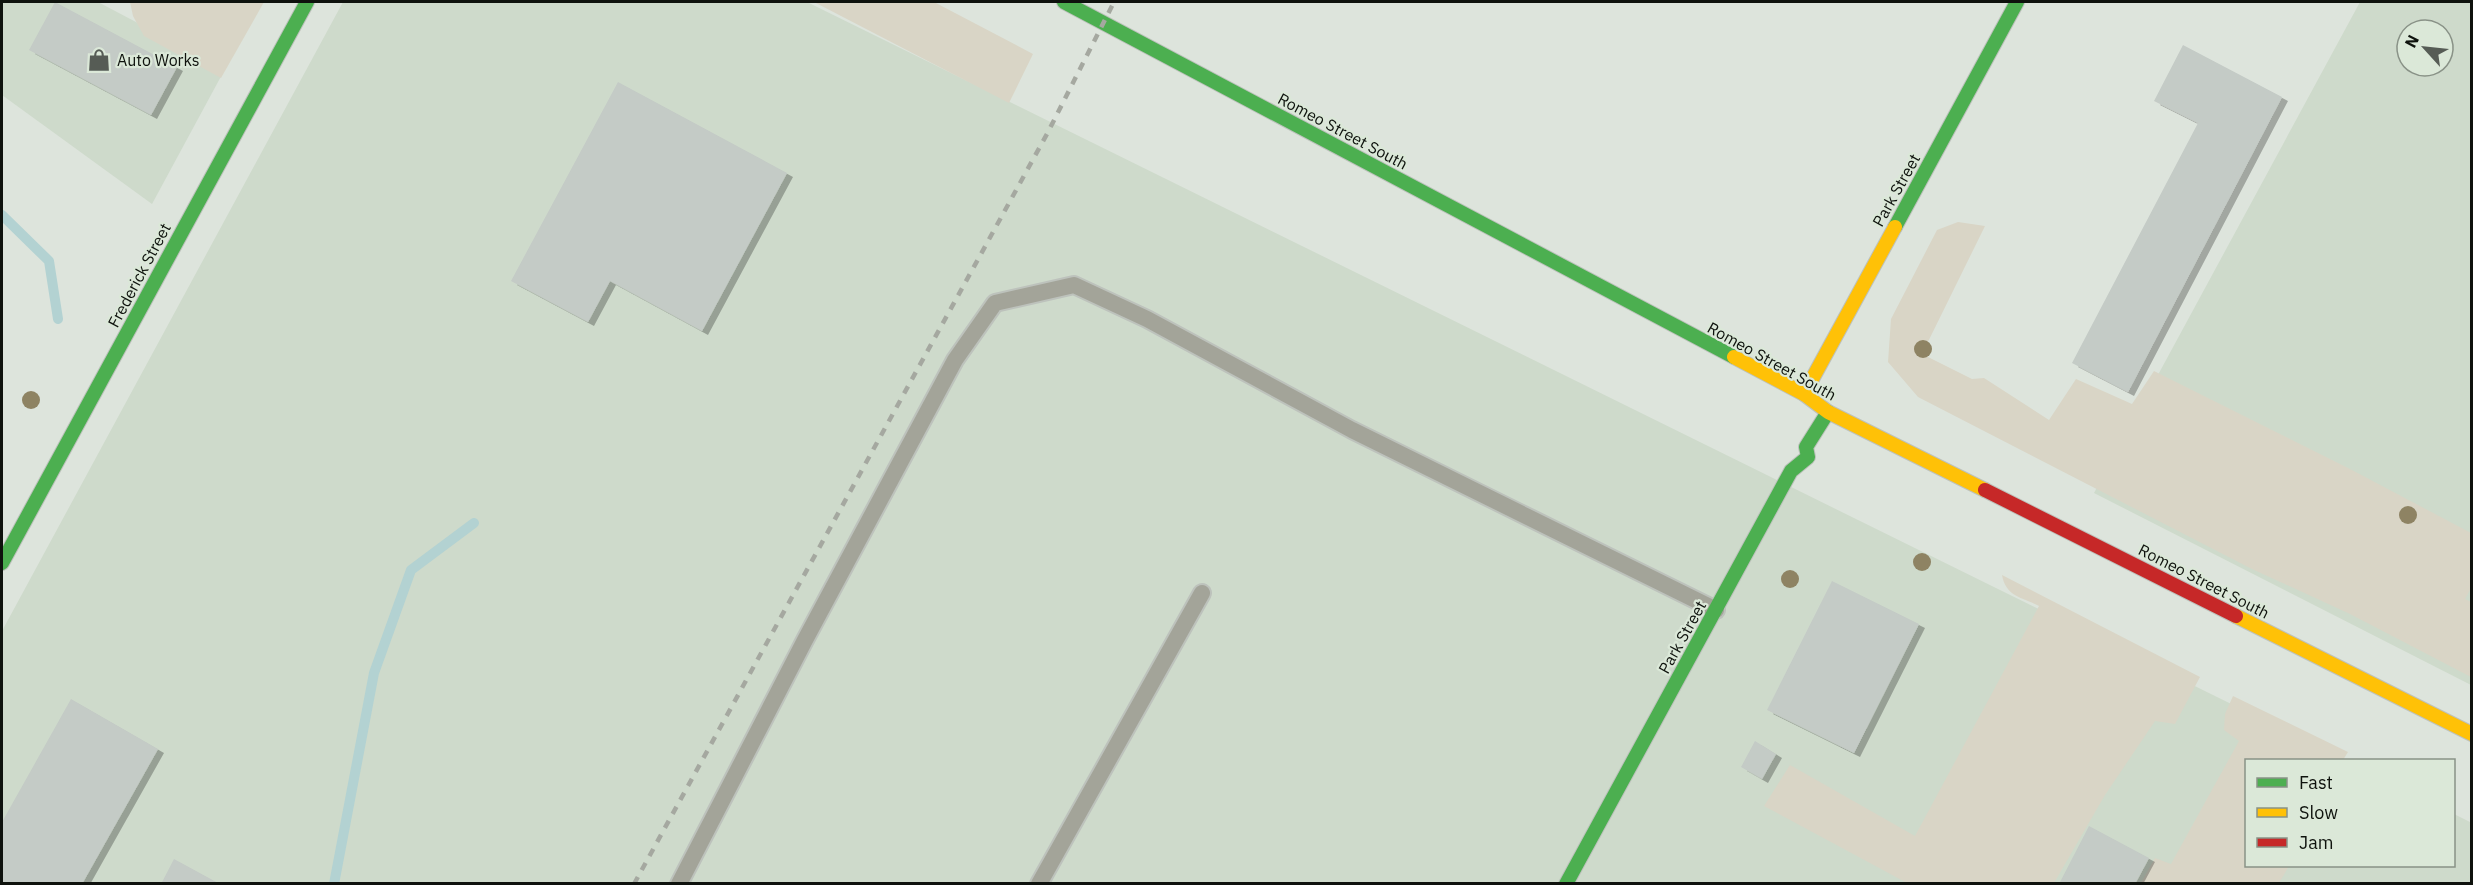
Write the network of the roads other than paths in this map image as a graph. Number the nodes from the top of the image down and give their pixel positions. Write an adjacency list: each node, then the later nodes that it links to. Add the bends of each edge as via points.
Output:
1 (307, 2): 6 (street, Frederick Street)
2 (1064, 2): 4 (street, Romeo Street South)
3 (2018, 2): 4 (street, Park Street)
4 (1804, 393): 5 (street, Romeo Street South)
5 (1828, 412): 8 (street, Park Street, via 1806,447 1808,457 1791,471); 9 (street, Romeo Street South)
6 (2, 563)
7 (1202, 593): 11 (lane)
8 (1716, 610): 10 (lane, via 1352,430 1147,319 1074,285 994,303 955,360); 12 (street, Park Street)
9 (2472, 734)
10 (679, 884)
11 (1039, 884)
12 (1566, 884)

